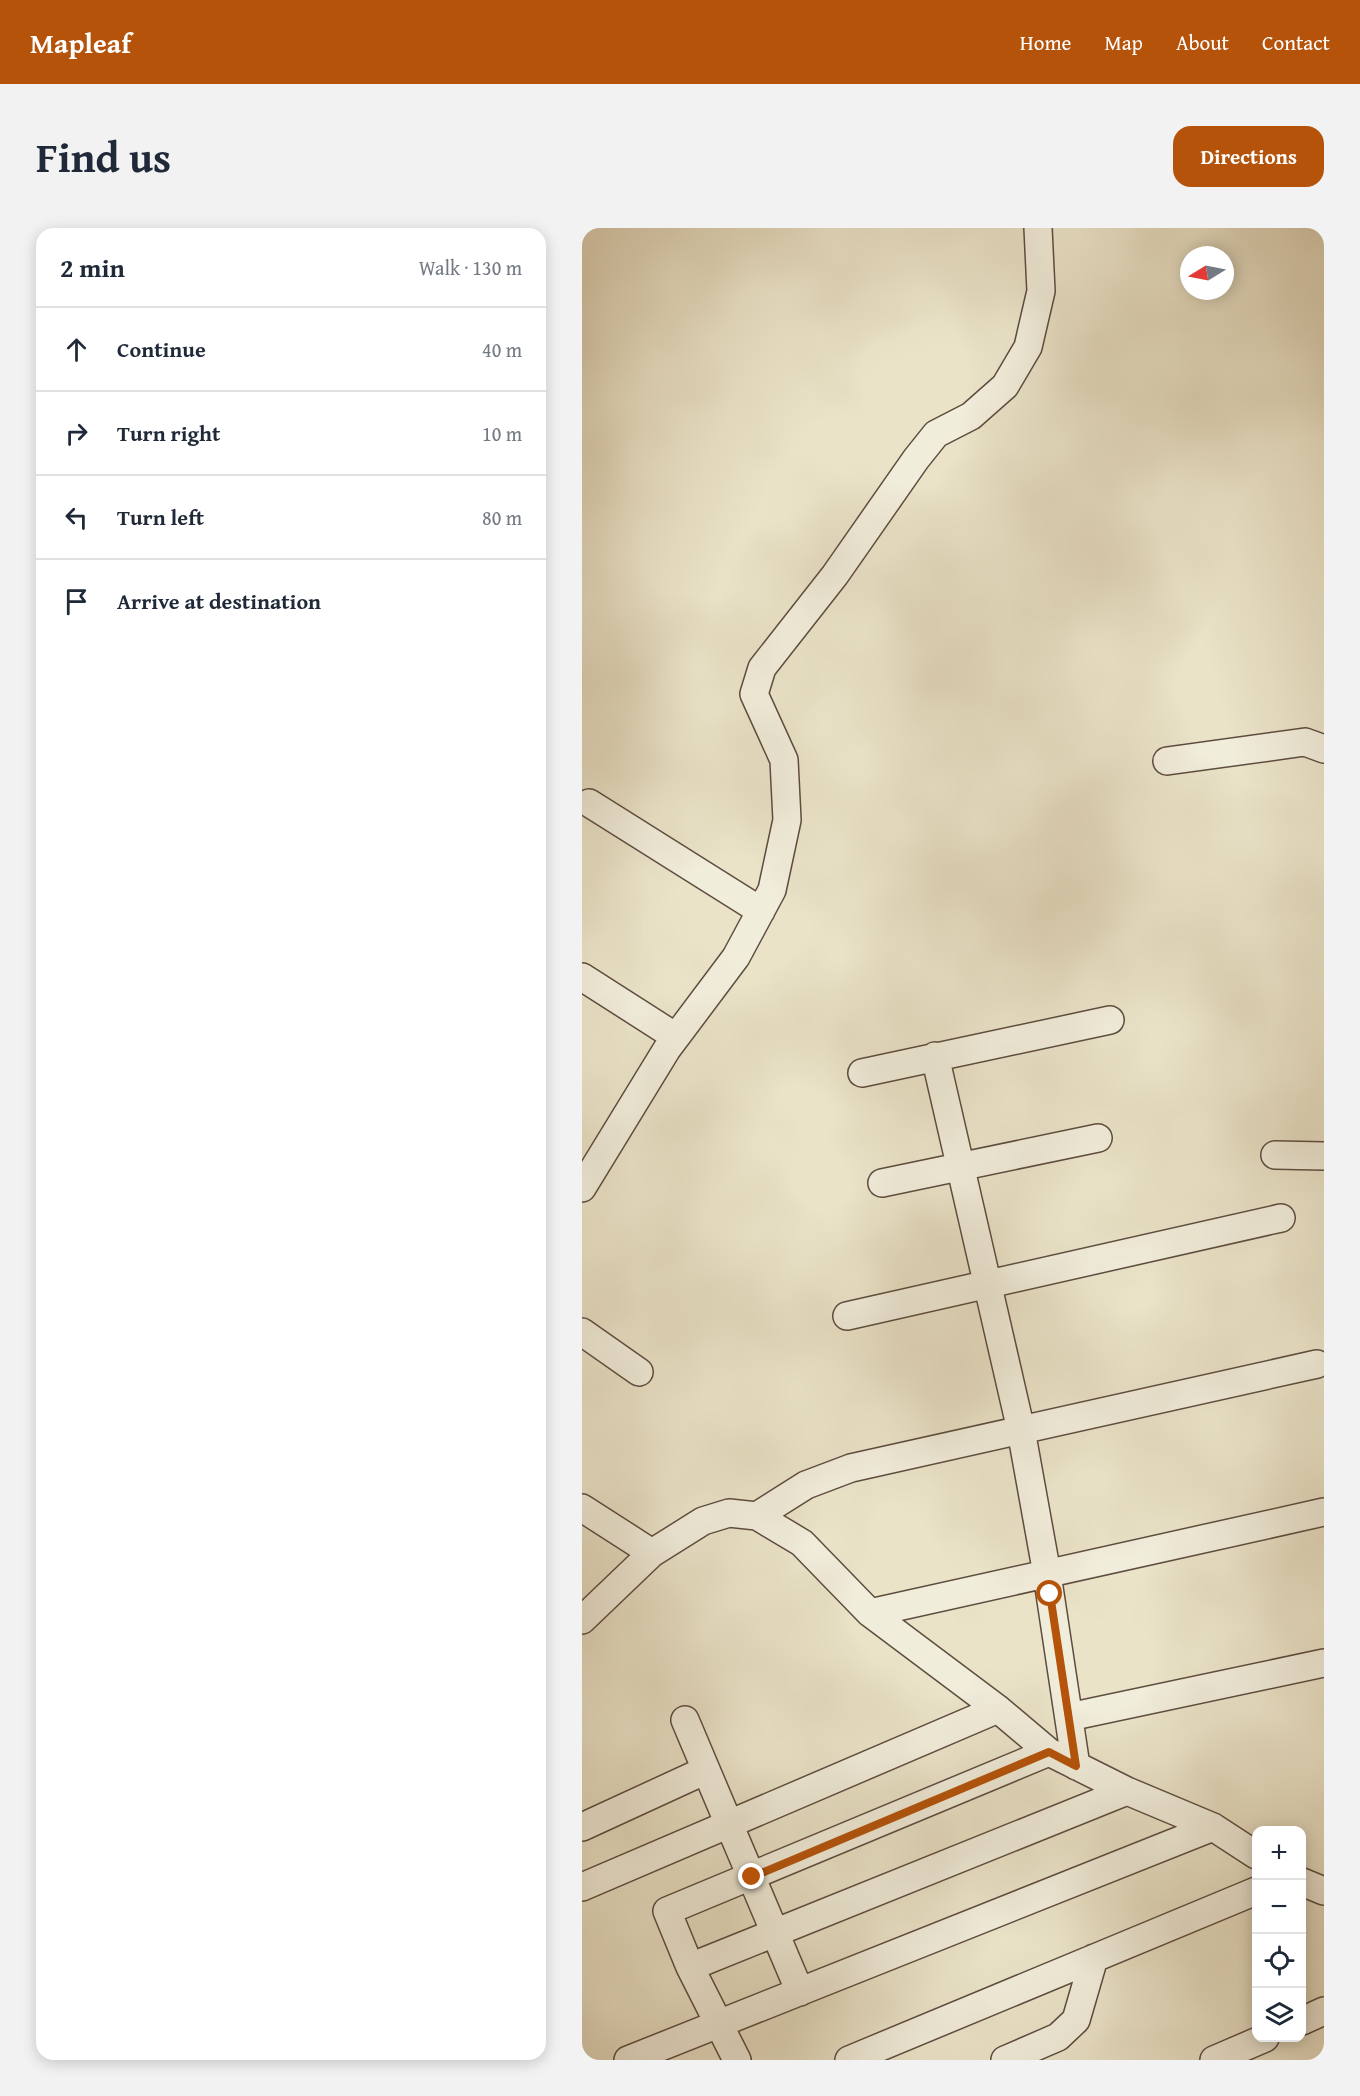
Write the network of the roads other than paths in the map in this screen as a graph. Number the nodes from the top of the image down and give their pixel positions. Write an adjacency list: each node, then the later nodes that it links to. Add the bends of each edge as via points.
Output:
1 (1038, 228): 5 (street, via 1041,291 1028,347 1005,386 971,416 936,434 836,575 762,668 754,694 784,760 787,820 772,890)
2 (1324, 749): 3 (street, via 1305,742)
3 (1167, 761)
4 (590, 803): 5 (street)
5 (760, 911): 8 (street, via 736,957)
6 (582, 977): 8 (street)
7 (1110, 1020): 9 (street)
8 (676, 1037): 15 (street)
9 (935, 1056): 10 (street); 14 (street)
10 (862, 1073)
11 (1098, 1138): 14 (street)
12 (1275, 1155): 13 (street)
13 (1324, 1156)
14 (960, 1167): 16 (street); 18 (street)
15 (586, 1171)
16 (882, 1183)
17 (1281, 1218): 18 (street)
18 (986, 1285): 19 (street); 23 (street)
19 (847, 1316)
20 (582, 1332): 22 (street)
21 (1317, 1364): 23 (street)
22 (639, 1372)
23 (1021, 1430): 26 (street, via 851,1468 806,1485); 28 (street)
24 (582, 1508): 27 (street)
25 (1324, 1512): 28 (street)
26 (758, 1516): 27 (street, via 729,1513 703,1521); 29 (street, via 802,1543)
27 (652, 1553): 30 (street)
28 (1047, 1574): 29 (street); 33 (street)
29 (870, 1613): 32 (street)
30 (582, 1620)
31 (1324, 1663): 33 (street)
32 (998, 1709): 35 (street); 39 (street)
33 (1069, 1717): 36 (street)
34 (685, 1720): 37 (street)
35 (1049, 1752): 36 (street); 43 (street)
36 (1076, 1766): 38 (street)
37 (706, 1770): 39 (street); 40 (street)
38 (1127, 1791): 41 (street); 48 (street)
39 (729, 1825): 43 (street); 45 (street)
40 (582, 1827)
41 (1213, 1827): 42 (street); 51 (street)
42 (1252, 1853)
43 (752, 1877): 48 (street); 50 (street, via 667,1911)
44 (1306, 1884): 46 (street)
45 (582, 1887)
46 (1324, 1891)
47 (1252, 1893): 49 (street)
48 (775, 1934): 50 (street); 51 (street)
49 (1094, 1958): 58 (street); 59 (street, via 1076,2020 1058,2037)
50 (690, 1967): 54 (street)
51 (800, 1992): 54 (street)
52 (1324, 2011): 53 (street)
53 (1306, 2019)
54 (718, 2022): 56 (street); 57 (street)
55 (1254, 2042): 60 (street)
56 (628, 2060)
57 (737, 2060)
58 (849, 2060)
59 (1005, 2060)
60 (1214, 2060)

